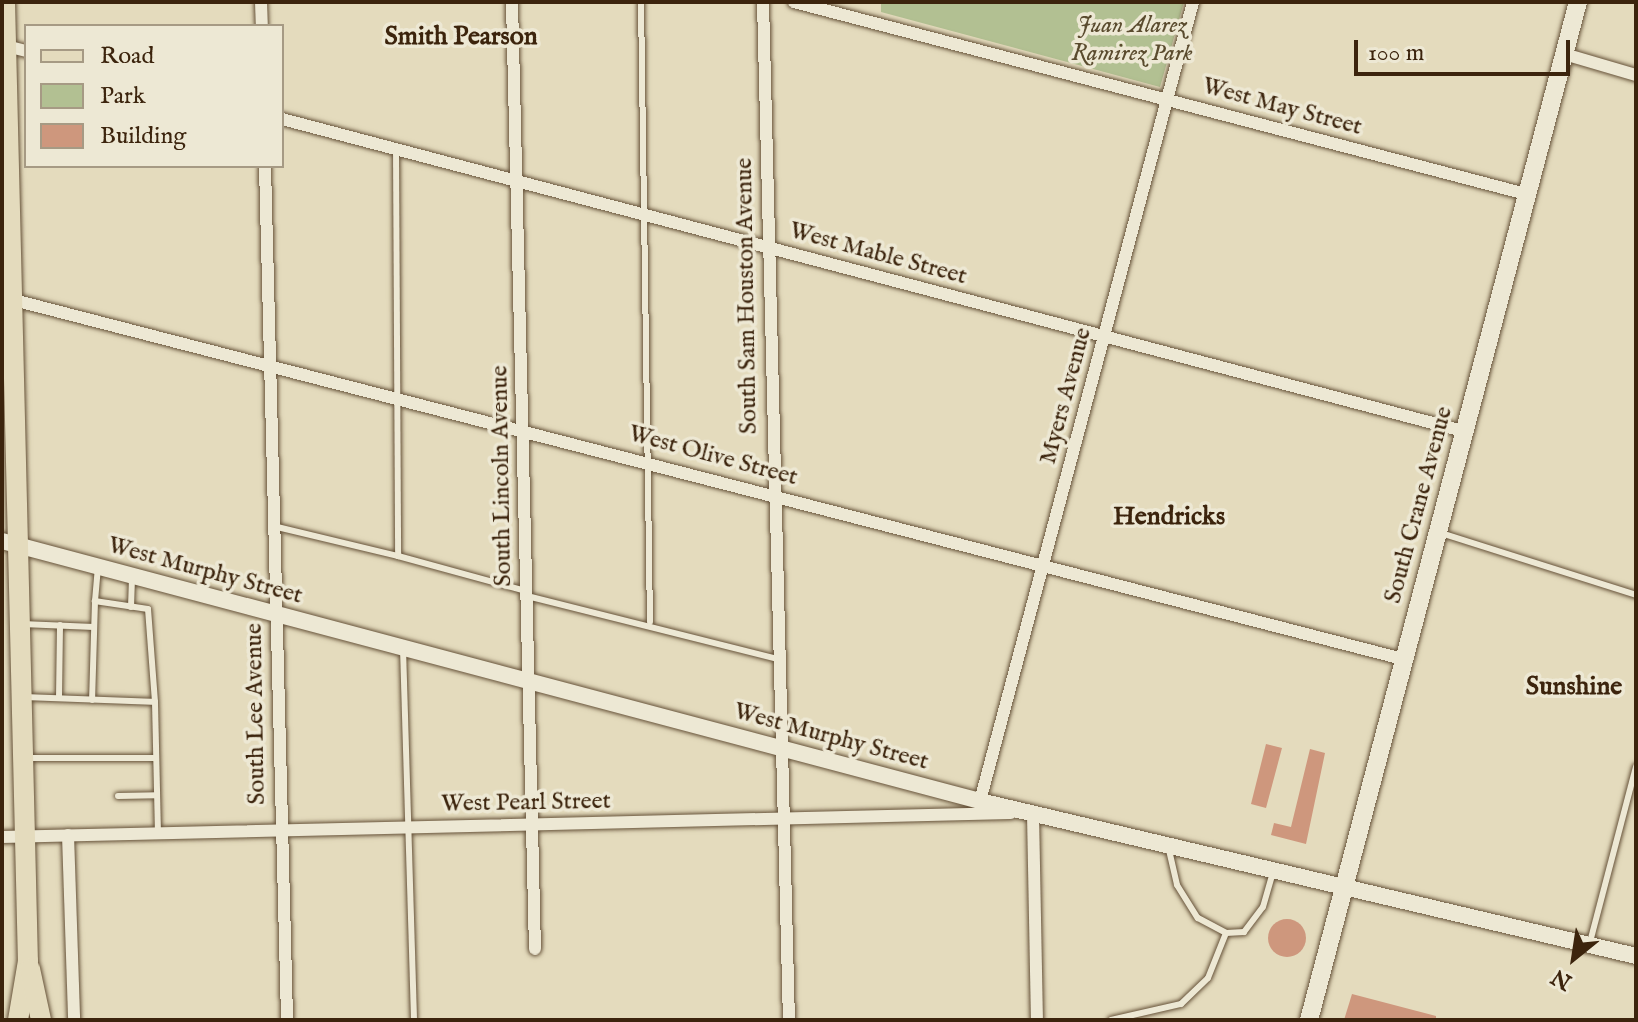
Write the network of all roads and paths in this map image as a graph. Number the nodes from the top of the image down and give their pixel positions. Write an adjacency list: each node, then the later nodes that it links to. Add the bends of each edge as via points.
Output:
1 (5, 2): 10 (main road)
2 (261, 2): 9 (street)
3 (512, 2): 18 (street, South Lincoln Avenue)
4 (641, 2): 20 (lane)
5 (763, 2): 21 (street, South Sam Houston Avenue)
6 (794, 2): 14 (street, West May Street)
7 (1193, 2): 14 (street, Myers Avenue)
8 (1578, 2): 11 (main road, South Crane Avenue)
9 (262, 24)
10 (16, 49): 12 (main road)
11 (1564, 54): 13 (street); 19 (main road, South Crane Avenue)
12 (4, 68): 22 (main road)
13 (1636, 75)
14 (1167, 100): 19 (street, West May Street); 23 (street, Myers Avenue)
15 (284, 120): 16 (street, West Mable Street)
16 (396, 149): 18 (street, West Mable Street); 25 (lane)
17 (265, 168): 24 (street, South Lee Avenue)
18 (517, 181): 20 (street, West Mable Street); 26 (street, South Lincoln Avenue)
19 (1526, 194): 27 (main road, South Crane Avenue)
20 (645, 215): 21 (street, West Mable Street); 28 (lane)
21 (768, 248): 23 (street, West Mable Street); 29 (street, South Sam Houston Avenue)
22 (6, 298): 24 (street, West Olive Street); 32 (main road)
23 (1104, 337): 27 (street, West Mable Street); 34 (street, Myers Avenue)
24 (270, 364): 25 (street, West Olive Street); 30 (street, South Lee Avenue)
25 (400, 398): 26 (street, West Olive Street); 33 (lane)
26 (523, 429): 28 (street, West Olive Street); 37 (street, South Lincoln Avenue)
27 (1463, 431): 31 (main road, South Crane Avenue)
28 (651, 463): 29 (street, West Olive Street); 42 (lane)
29 (773, 495): 34 (street, West Olive Street); 47 (street, South Sam Houston Avenue)
30 (273, 526): 33 (lane); 41 (street, South Lee Avenue)
31 (1437, 531): 38 (lane); 48 (main road, South Crane Avenue)
32 (10, 544): 35 (street, West Murphy Street); 43 (main road)
33 (398, 556): 37 (lane)
34 (1043, 565): 48 (street, West Olive Street); 60 (street, Myers Avenue)
35 (98, 567): 36 (street, West Murphy Street); 39 (lane)
36 (133, 576): 40 (lane); 41 (street, West Murphy Street)
37 (526, 593): 42 (lane); 49 (street, South Lincoln Avenue)
38 (1636, 595)
39 (95, 601): 40 (lane); 45 (lane)
40 (131, 607): 53 (lane, via 148,609)
41 (275, 614): 46 (street, West Murphy Street); 65 (street, South Lee Avenue)
42 (650, 622): 47 (lane)
43 (21, 624): 44 (lane); 50 (main road)
44 (60, 625): 45 (lane); 51 (lane)
45 (94, 627): 52 (lane)
46 (403, 648): 49 (street, West Murphy Street); 64 (lane)
47 (777, 659): 54 (street, South Sam Houston Avenue)
48 (1403, 659): 72 (main road, South Crane Avenue)
49 (528, 681): 54 (street, West Murphy Street); 63 (street, South Lincoln Avenue)
50 (23, 697): 51 (lane); 55 (main road)
51 (59, 698): 52 (lane)
52 (92, 700): 53 (lane)
53 (155, 702): 56 (lane)
54 (779, 748): 60 (street, West Murphy Street); 62 (street, South Sam Houston Avenue)
55 (25, 758): 56 (lane); 68 (main road)
56 (156, 758): 58 (lane)
57 (1636, 767): 74 (lane)
58 (157, 795): 59 (lane); 66 (lane)
59 (118, 796)
60 (980, 801): 61 (street, West Murphy Street)
61 (1030, 813): 62 (street, West Pearl Street); 70 (street, West Murphy Street); 84 (street)
62 (780, 819): 63 (street, West Pearl Street); 83 (street, South Sam Houston Avenue)
63 (532, 825): 64 (street, West Pearl Street); 75 (street, South Lincoln Avenue)
64 (410, 827): 65 (street, West Pearl Street); 82 (lane)
65 (280, 830): 66 (street, West Pearl Street); 81 (street, South Lee Avenue)
66 (158, 833): 67 (street, West Pearl Street)
67 (68, 835): 68 (street, West Pearl Street); 80 (street)
68 (26, 836): 69 (street, West Pearl Street); 77 (main road)
69 (2, 837)
70 (1168, 846): 71 (street, West Murphy Street); 73 (lane, via 1177,885 1198,918)
71 (1274, 871): 72 (street, West Murphy Street); 73 (lane, via 1263,907 1244,932)
72 (1347, 889): 74 (street, West Murphy Street); 86 (main road, South Crane Avenue)
73 (1226, 933): 85 (lane, via 1208,978 1181,1004)
74 (1589, 945): 76 (street, West Murphy Street)
75 (535, 949)
76 (1636, 956)
77 (28, 961): 78 (main road); 79 (main road)
78 (18, 1020)
79 (41, 1020)
80 (74, 1020)
81 (287, 1020)
82 (414, 1020)
83 (789, 1020)
84 (1037, 1020)
85 (1111, 1020)
86 (1309, 1020)

